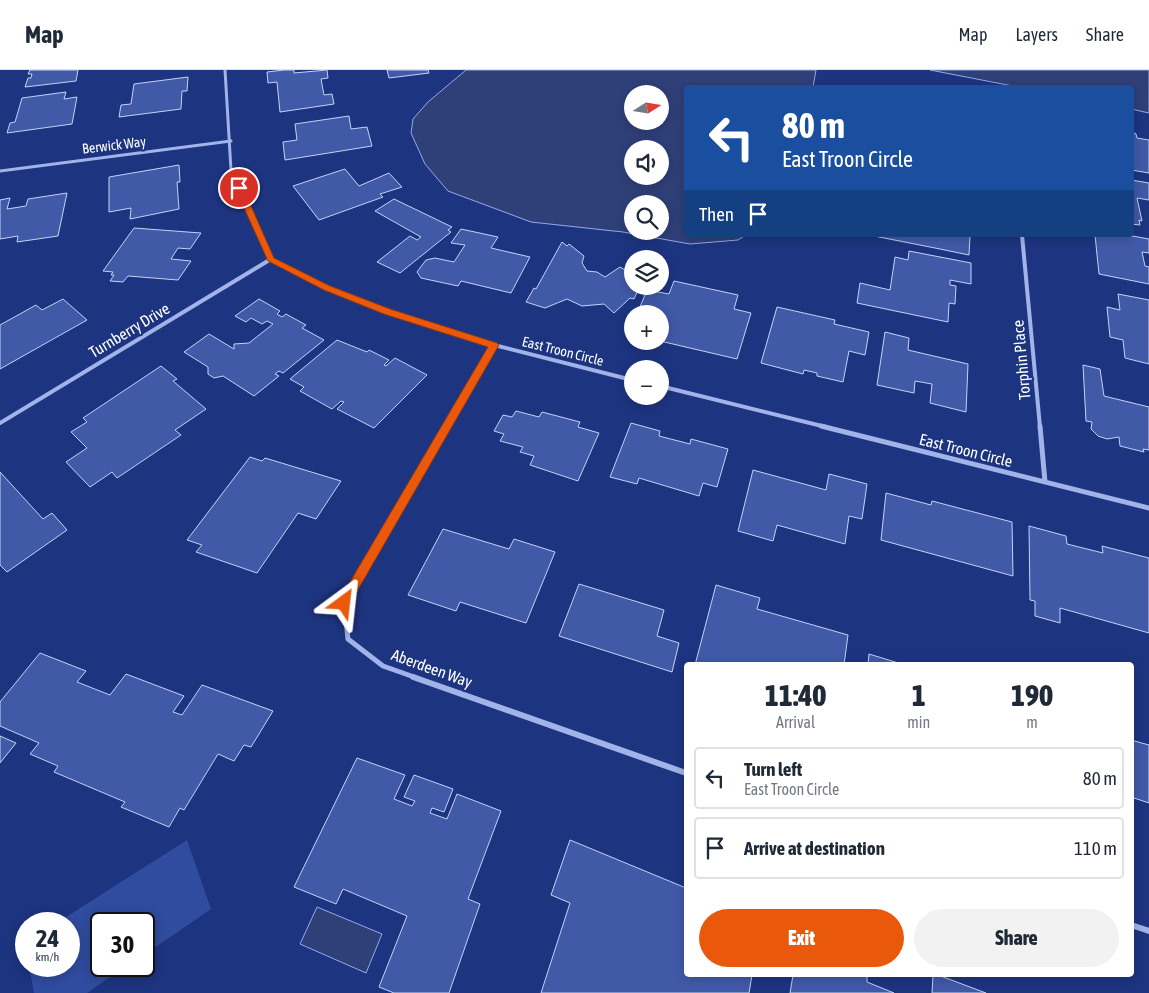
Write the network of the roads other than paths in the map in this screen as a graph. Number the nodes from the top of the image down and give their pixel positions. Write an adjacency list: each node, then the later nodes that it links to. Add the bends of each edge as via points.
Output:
1 (225, 70): 2 (street)
2 (231, 141): 3 (street, Berwick Way); 5 (street, via 231,170)
3 (0, 171)
4 (1022, 237): 10 (street, Torphin Place)
5 (271, 259): 6 (street, East Troon Circle, via 327,288 387,312); 9 (street, Turnberry Drive)
6 (494, 345): 7 (street, East Troon Circle); 12 (street, Aberdeen Way, via 344,603 348,639 383,666)
7 (624, 378)
8 (669, 388): 10 (street, East Troon Circle)
9 (0, 423)
10 (1045, 482): 11 (street, East Troon Circle)
11 (1149, 508)
12 (684, 772)
13 (1134, 926): 14 (street)
14 (1149, 931)

